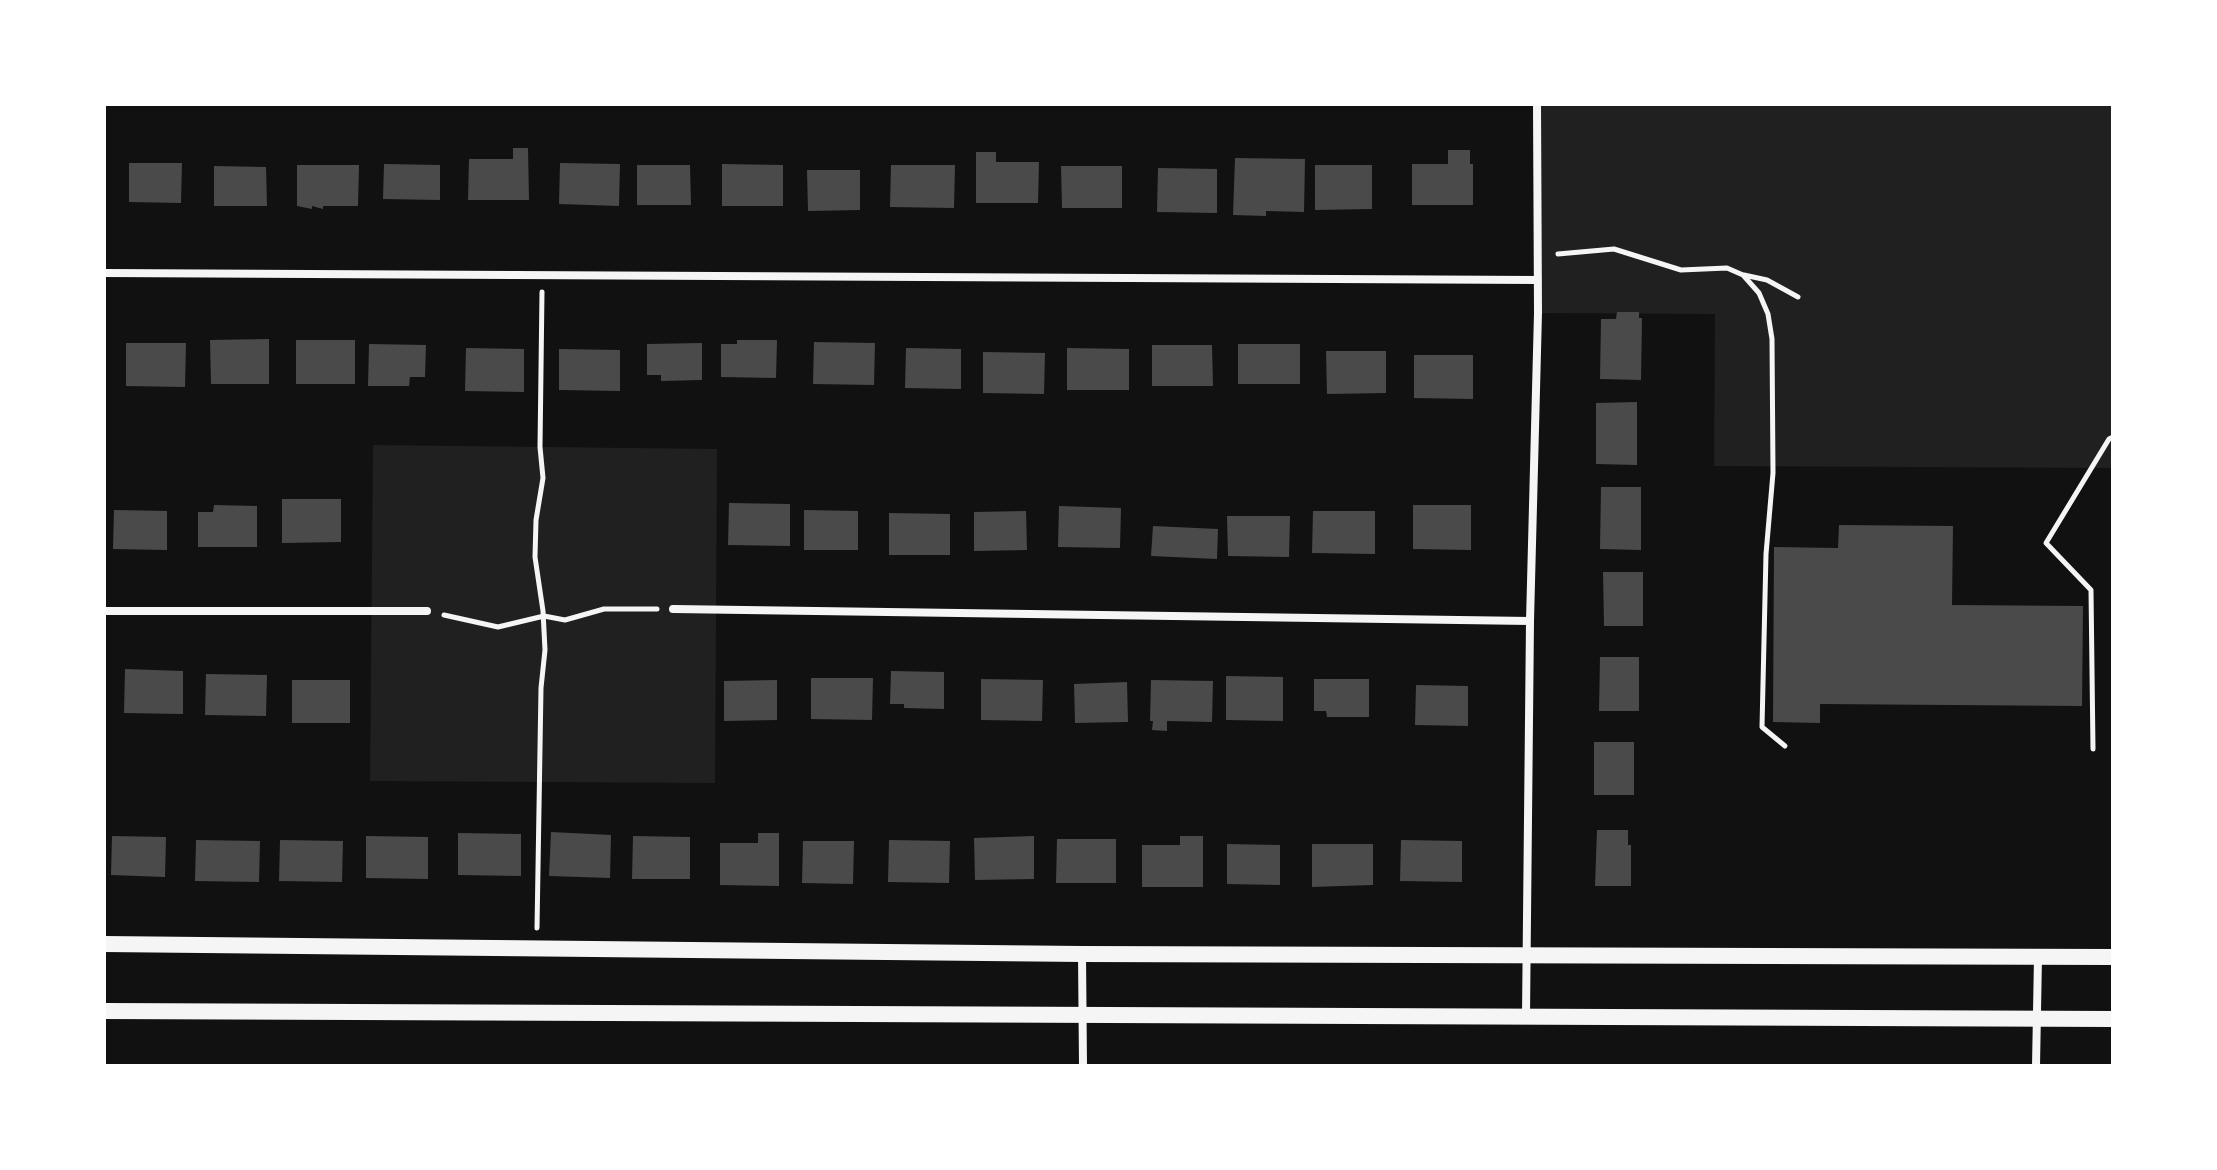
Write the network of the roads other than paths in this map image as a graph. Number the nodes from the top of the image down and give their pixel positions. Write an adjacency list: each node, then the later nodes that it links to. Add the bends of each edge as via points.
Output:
1 (1537, 104): 3 (street)
2 (104, 273): 3 (street)
3 (1538, 280): 7 (street)
4 (673, 609): 7 (street)
5 (104, 611): 6 (street)
6 (427, 611)
7 (1530, 621): 10 (street)
8 (104, 944): 9 (main road)
9 (1082, 954): 10 (main road); 14 (street)
10 (1527, 955): 11 (main road); 15 (street)
11 (2038, 957): 12 (main road); 16 (street)
12 (2113, 957)
13 (104, 1011): 14 (main road)
14 (1083, 1014): 15 (main road); 18 (street)
15 (1526, 1015): 16 (main road)
16 (2037, 1018): 17 (main road); 19 (street)
17 (2113, 1019)
18 (1083, 1066)
19 (2036, 1066)

